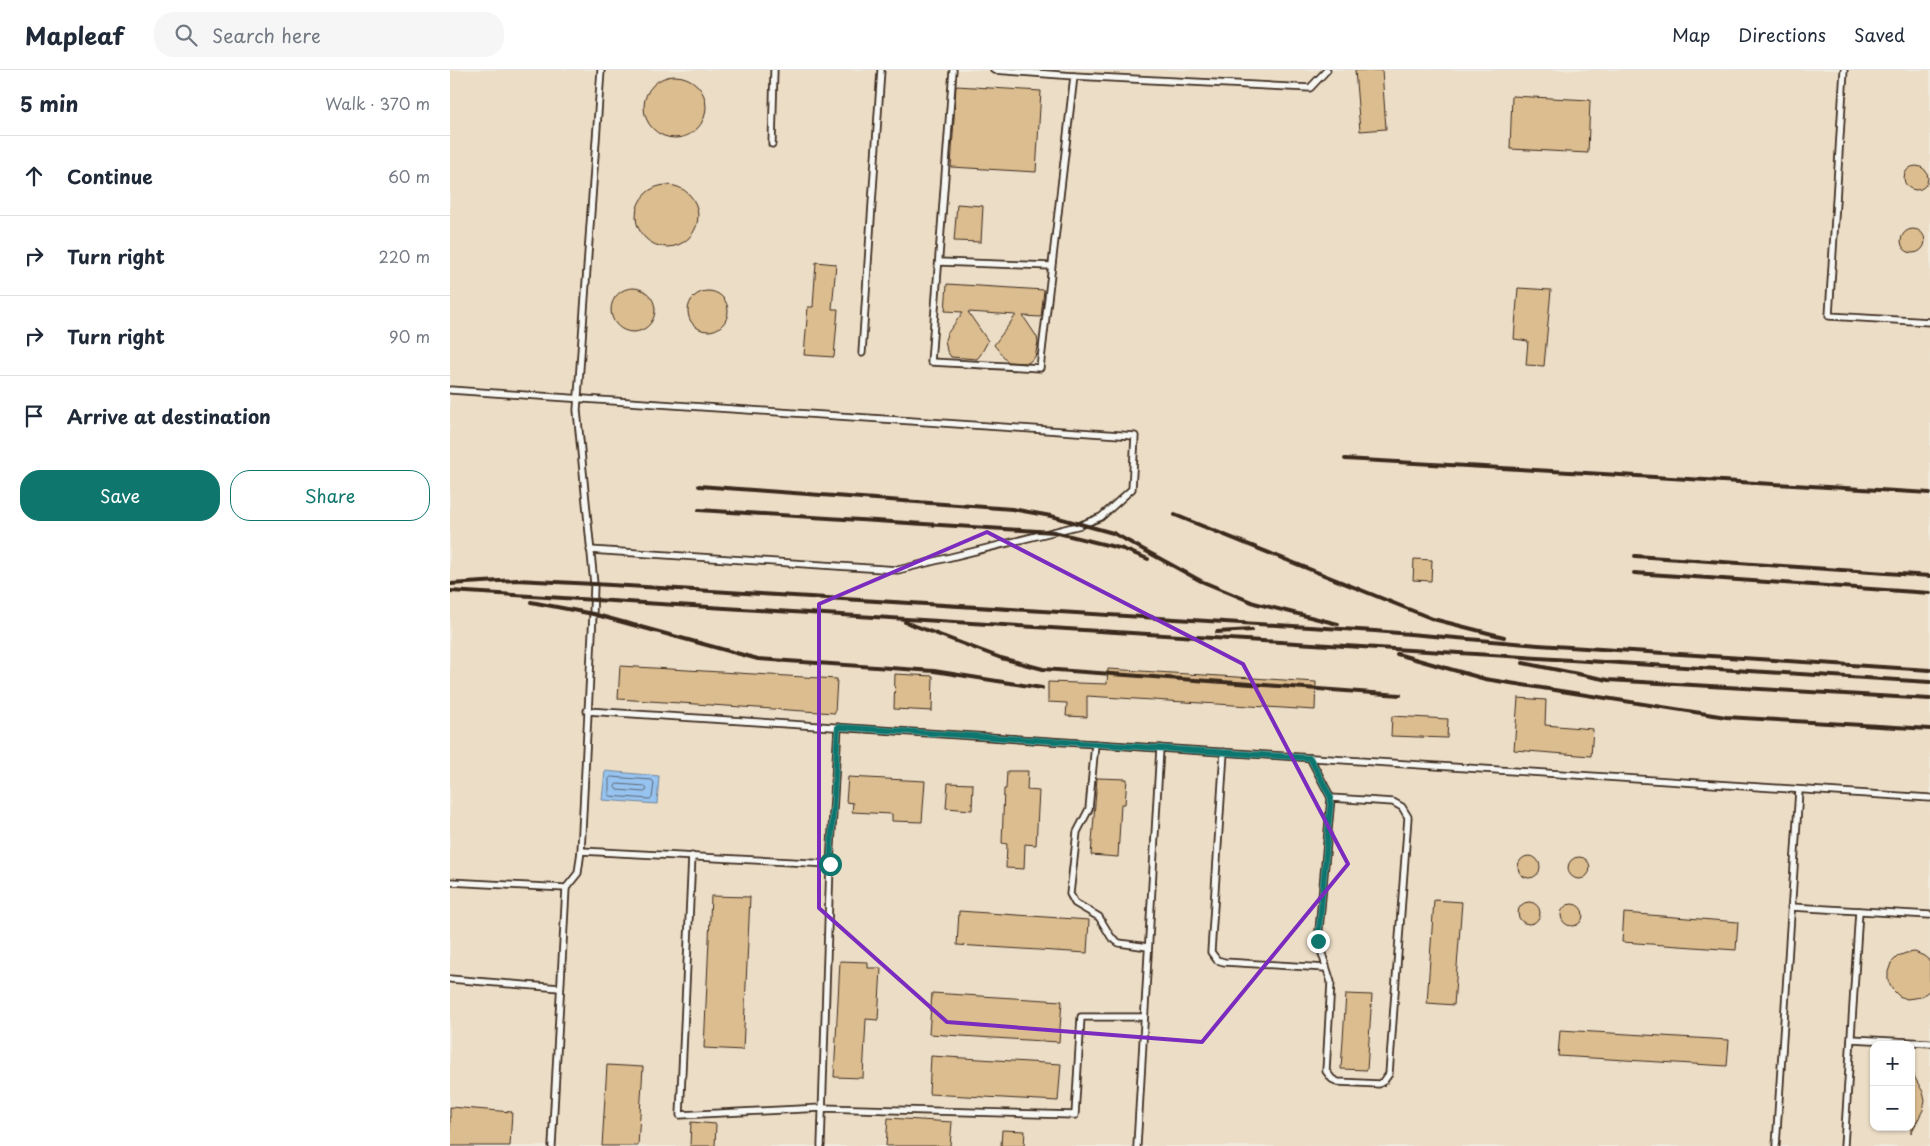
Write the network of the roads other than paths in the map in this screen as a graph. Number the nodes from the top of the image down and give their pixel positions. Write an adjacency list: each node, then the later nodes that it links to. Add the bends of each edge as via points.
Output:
1 (600, 70): 15 (lane)
2 (774, 70): 9 (lane)
3 (881, 70): 13 (lane)
4 (953, 70): 10 (lane)
5 (994, 70): 8 (lane)
6 (1327, 70): 8 (lane, via 1310,88)
7 (1844, 70): 12 (lane, via 1829,316)
8 (1074, 76): 11 (lane)
9 (772, 144)
10 (939, 262): 11 (lane); 11 (lane, via 931,362 1040,368)
11 (1051, 266)
12 (1930, 322)
13 (862, 353)
14 (450, 390): 15 (lane)
15 (578, 398): 16 (lane); 16 (lane, via 1136,436 1132,490 1101,517 1081,525 898,570)
16 (590, 550): 17 (lane, via 594,584)
17 (587, 711): 18 (lane); 26 (lane)
18 (838, 727): 19 (lane); 28 (lane)
19 (1095, 744): 20 (lane); 34 (lane, via 1090,809 1076,832 1070,894 1075,903 1099,917 1119,943)
20 (1160, 748): 21 (lane); 34 (lane)
21 (1224, 752): 22 (lane); 35 (lane, via 1212,952 1217,960 1224,962)
22 (1310, 758): 23 (lane); 24 (lane)
23 (1798, 790): 25 (lane); 31 (lane)
24 (1331, 798): 35 (lane, via 1318,941); 35 (lane, via 1394,802 1402,806 1408,817 1389,1074 1379,1084 1338,1082 1326,1071 1331,982)
25 (1930, 798)
26 (581, 851): 27 (lane); 30 (lane, via 578,872)
27 (692, 856): 28 (lane); 41 (lane, via 680,1115)
28 (830, 864): 41 (lane)
29 (450, 882): 30 (lane)
30 (566, 888): 37 (lane)
31 (1792, 907): 32 (lane); 45 (lane)
32 (1859, 911): 33 (lane); 39 (lane)
33 (1930, 915)
34 (1148, 947): 38 (lane)
35 (1326, 968)
36 (450, 979): 37 (lane)
37 (560, 988): 42 (lane)
38 (1144, 1017): 41 (lane, via 1081,1017 1074,1115); 44 (lane)
39 (1851, 1039): 40 (lane); 46 (lane)
40 (1930, 1043)
41 (822, 1108): 43 (lane)
42 (552, 1146)
43 (821, 1146)
44 (1137, 1146)
45 (1776, 1146)
46 (1844, 1146)

